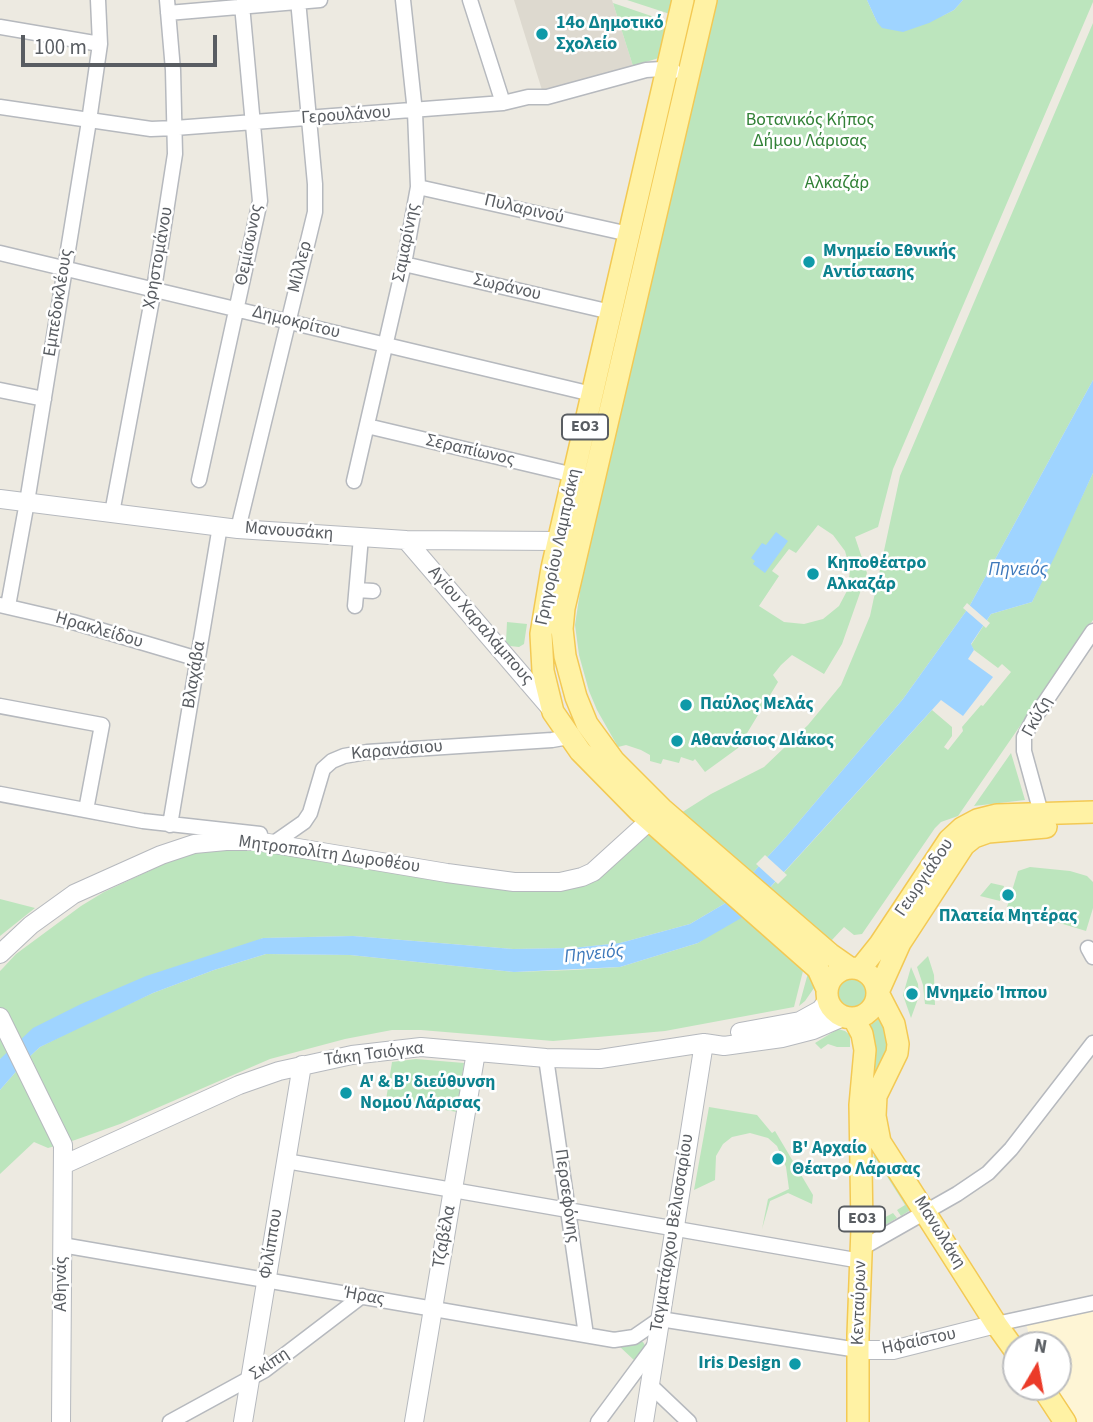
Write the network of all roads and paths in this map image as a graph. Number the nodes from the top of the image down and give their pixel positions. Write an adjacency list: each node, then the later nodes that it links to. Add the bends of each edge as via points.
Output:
1 (98, 0): 11 (street, Εμπεδοκλέους)
2 (320, 0): 7 (street)
3 (402, 0): 16 (street, Σαμαρίνης)
4 (470, 0): 14 (street)
5 (683, 0): 12 (main road, Γρηγορίου Λαμπράκη / ΕΟ3)
6 (706, 0): 13 (main road, Γρηγορίου Λαμπράκη / ΕΟ3)
7 (298, 1): 8 (street); 17 (street, Μίλλερ)
8 (242, 5): 9 (street); 19 (street, Θεμίσωνος)
9 (167, 6): 20 (street, Χρηστομάνου)
10 (0, 27): 11 (street)
11 (100, 44): 18 (street, Εμπεδοκλέους)
12 (667, 70): 13 (street, Γερουλάνου); 14 (street, Γερουλάνου, via 646,70 547,97); 22 (main road, Γρηγορίου Λαμπράκη / ΕΟ3)
13 (688, 75): 46 (main road, Γρηγορίου Λαμπράκη / ΕΟ3)
14 (503, 103): 16 (street, Γερουλάνου)
15 (0, 107): 18 (street, Γερουλάνου)
16 (415, 112): 17 (street, Γερουλάνου); 21 (street, Σαμαρίνης)
17 (308, 118): 19 (street, Γερουλάνου); 29 (street, Μίλλερ, via 315,212)
18 (89, 121): 20 (street, Γερουλάνου); 25 (street, Εμπεδοκλέους)
19 (253, 122): 20 (street, Γερουλάνου); 27 (street, Θεμίσωνος, via 260,201)
20 (175, 128): 26 (street, Χρηστομάνου, via 172,184)
21 (418, 187): 22 (street, Πυλαρινού); 24 (street, Σαμαρίνης)
22 (629, 234): 28 (main road, Γρηγορίου Λαμπράκη / ΕΟ3)
23 (0, 253): 25 (street, Δημοκρίτου)
24 (404, 264): 28 (street, Σωράνου); 30 (street, Σαμαρίνης)
25 (65, 269): 26 (street, Δημοκρίτου); 33 (street, Εμπεδοκλέους)
26 (154, 289): 27 (street, Δημοκρίτου); 40 (street, Χρηστομάνου)
27 (237, 309): 29 (street, Δημοκρίτου); 36 (street, Θεμίσωνος)
28 (611, 312): 32 (main road, Γρηγορίου Λαμπράκη / ΕΟ3)
29 (288, 320): 30 (street, Δημοκρίτου); 42 (street, Μίλλερ)
30 (385, 345): 32 (street, Δημοκρίτου); 34 (street, Σαμαρίνης)
31 (0, 390): 33 (street)
32 (592, 394): 35 (main road, Γρηγορίου Λαμπράκη / ΕΟ3)
33 (44, 399): 39 (street, Εμπεδοκλέους)
34 (367, 426): 35 (street, Σεραπίωνος); 37 (street, Σαμαρίνης)
35 (574, 475): 45 (main road, Γρηγορίου Λαμπράκη / ΕΟ3)
36 (199, 480)
37 (354, 481)
38 (0, 499): 39 (street, Μανουσάκη)
39 (27, 502): 40 (street, Μανουσάκη); 49 (street, Εμπεδοκλέους)
40 (113, 513): 41 (street, Μανουσάκη)
41 (220, 526): 42 (street, Μανουσάκη); 52 (street, Βλαχάβα)
42 (238, 529): 43 (street, Μανουσάκη)
43 (361, 537): 44 (street, Μανουσάκη); 47 (street)
44 (406, 540): 45 (street, Μανουσάκη); 54 (street, Αγίου Χαραλάμπους)
45 (558, 541): 46 (street, Μανουσάκη); 54 (main road, Γρηγορίου Λαμπράκη / ΕΟ3, via 541,634 543,671)
46 (579, 549): 60 (main road, Γρηγορίου Λαμπράκη / ΕΟ3, via 563,623 574,690 599,743)
47 (357, 590): 48 (street); 50 (street)
48 (373, 590)
49 (4, 605): 52 (street, Ηρακλείδου)
50 (355, 606)
51 (1093, 631): 59 (street, Γκύζη, via 1024,737)
52 (198, 659): 61 (street, Βλαχάβα)
53 (0, 706): 57 (street, via 102,725)
54 (553, 712): 55 (main road, Γρηγορίου Λαμπράκη / ΕΟ3)
55 (569, 737): 60 (main road, Γρηγορίου Λαμπράκη / ΕΟ3, via 599,771); 64 (street, Καρανάσιου, via 344,756 323,769 306,820)
56 (0, 794): 57 (street, Μητροπολίτη Δωροθέου)
57 (86, 810): 61 (street, Μητροπολίτη Δωροθέου)
58 (1093, 811): 59 (main road, Γεωργιάδου)
59 (1041, 813): 63 (main road, Γεωργιάδου, via 991,816)
60 (659, 818): 64 (street, Μητροπολίτη Δωροθέου, via 593,872 561,882 514,882 447,873); 66 (main road, Γρηγορίου Λαμπράκη / ΕΟ3)
61 (170, 825): 64 (street, Μητροπολίτη Δωροθέου)
62 (1093, 826): 63 (main road, Γεωργιάδου)
63 (966, 834): 67 (main road, Γεωργιάδου, via 949,839 880,944); 68 (main road, Γεωργιάδου, via 909,927)
64 (278, 841): 65 (street, Μητροπολίτη Δωροθέου, via 214,841 161,855 74,894)
65 (0, 954)
66 (820, 958): 67 (main road, Γρηγορίου Λαμπράκη / ΕΟ3); 69 (main road, Γρηγορίου Λαμπράκη / ΕΟ3)
67 (855, 969): 68 (main road, ΕΟ3, via 872,978); 69 (main road, via 837,973)
68 (878, 992): 71 (main road, via 871,1011); 81 (main road, Μανωλάκη / ΕΟ3, via 898,1044 876,1096 877,1135)
69 (827, 994): 71 (main road, ΕΟ3, via 833,1010); 72 (street, Τάκη Τσιόγκα, via 820,1010 800,1021 725,1034)
70 (0, 1017): 78 (street, Αθηνάς, via 63,1145)
71 (848, 1018): 72 (street, Τάκη Τσιόγκα, via 790,1037); 84 (main road, Κενταύρων / ΕΟ3, via 862,1034 865,1050 860,1105)
72 (704, 1043): 75 (street, Τάκη Τσιόγκα, via 600,1059); 82 (street, Ταγματάρχου Βελισσαρίου)
73 (1093, 1043): 81 (street, via 988,1173)
74 (476, 1052): 75 (street, Τάκη Τσιόγκα); 76 (street, Τάκη Τσιόγκα, via 397,1048); 79 (street, Τζαβέλα)
75 (546, 1058): 80 (street, Περσεφόνης)
76 (302, 1065): 77 (street, Φιλίππου); 78 (street, Τάκη Τσιόγκα, via 239,1085)
77 (286, 1161): 79 (street); 85 (street, Φιλίππου)
78 (63, 1165): 83 (street, Αθηνάς)
79 (453, 1190): 80 (street); 88 (street, Τζαβέλα)
80 (568, 1210): 82 (street); 92 (street, Περσεφόνης)
81 (926, 1212): 84 (street); 90 (main road, Μανωλάκη / ΕΟ3)
82 (674, 1229): 84 (street); 89 (street, Ταγματάρχου Βελισσαρίου)
83 (62, 1245): 85 (street, Ήρας); 98 (street, Αθηνάς)
84 (861, 1255): 94 (main road, Κενταύρων / ΕΟ3)
85 (266, 1280): 86 (street, Ήρας); 95 (street, Φιλίππου)
86 (362, 1296): 88 (street, Ήρας); 95 (street, Σκίπη)
87 (1093, 1303): 90 (street, Ηφαίστου)
88 (433, 1308): 92 (street, Ήρας); 101 (street, Τζαβέλα)
89 (660, 1319): 92 (street, Ήρας, via 626,1339); 93 (street, Ταγματάρχου Βελισσαρίου); 94 (street, Ηφαίστου)
90 (996, 1324): 91 (main road, Μανωλάκη / ΕΟ3); 94 (street, Ηφαίστου, via 893,1350)
91 (1002, 1332)
92 (586, 1335)
93 (655, 1345): 96 (street, Ταγματάρχου Βελισσαρίου); 102 (street)
94 (858, 1350): 105 (main road, Κενταύρων / ΕΟ3)
95 (250, 1379): 99 (street, Σκίπη); 100 (street, Φιλίππου)
96 (649, 1384): 103 (street, Ταγματάρχου Βελισσαρίου); 104 (street)
97 (1051, 1401): 106 (main road)
98 (61, 1422)
99 (170, 1422)
100 (243, 1422)
101 (414, 1422)
102 (598, 1422)
103 (643, 1422)
104 (689, 1422)
105 (858, 1422)
106 (1065, 1422)

